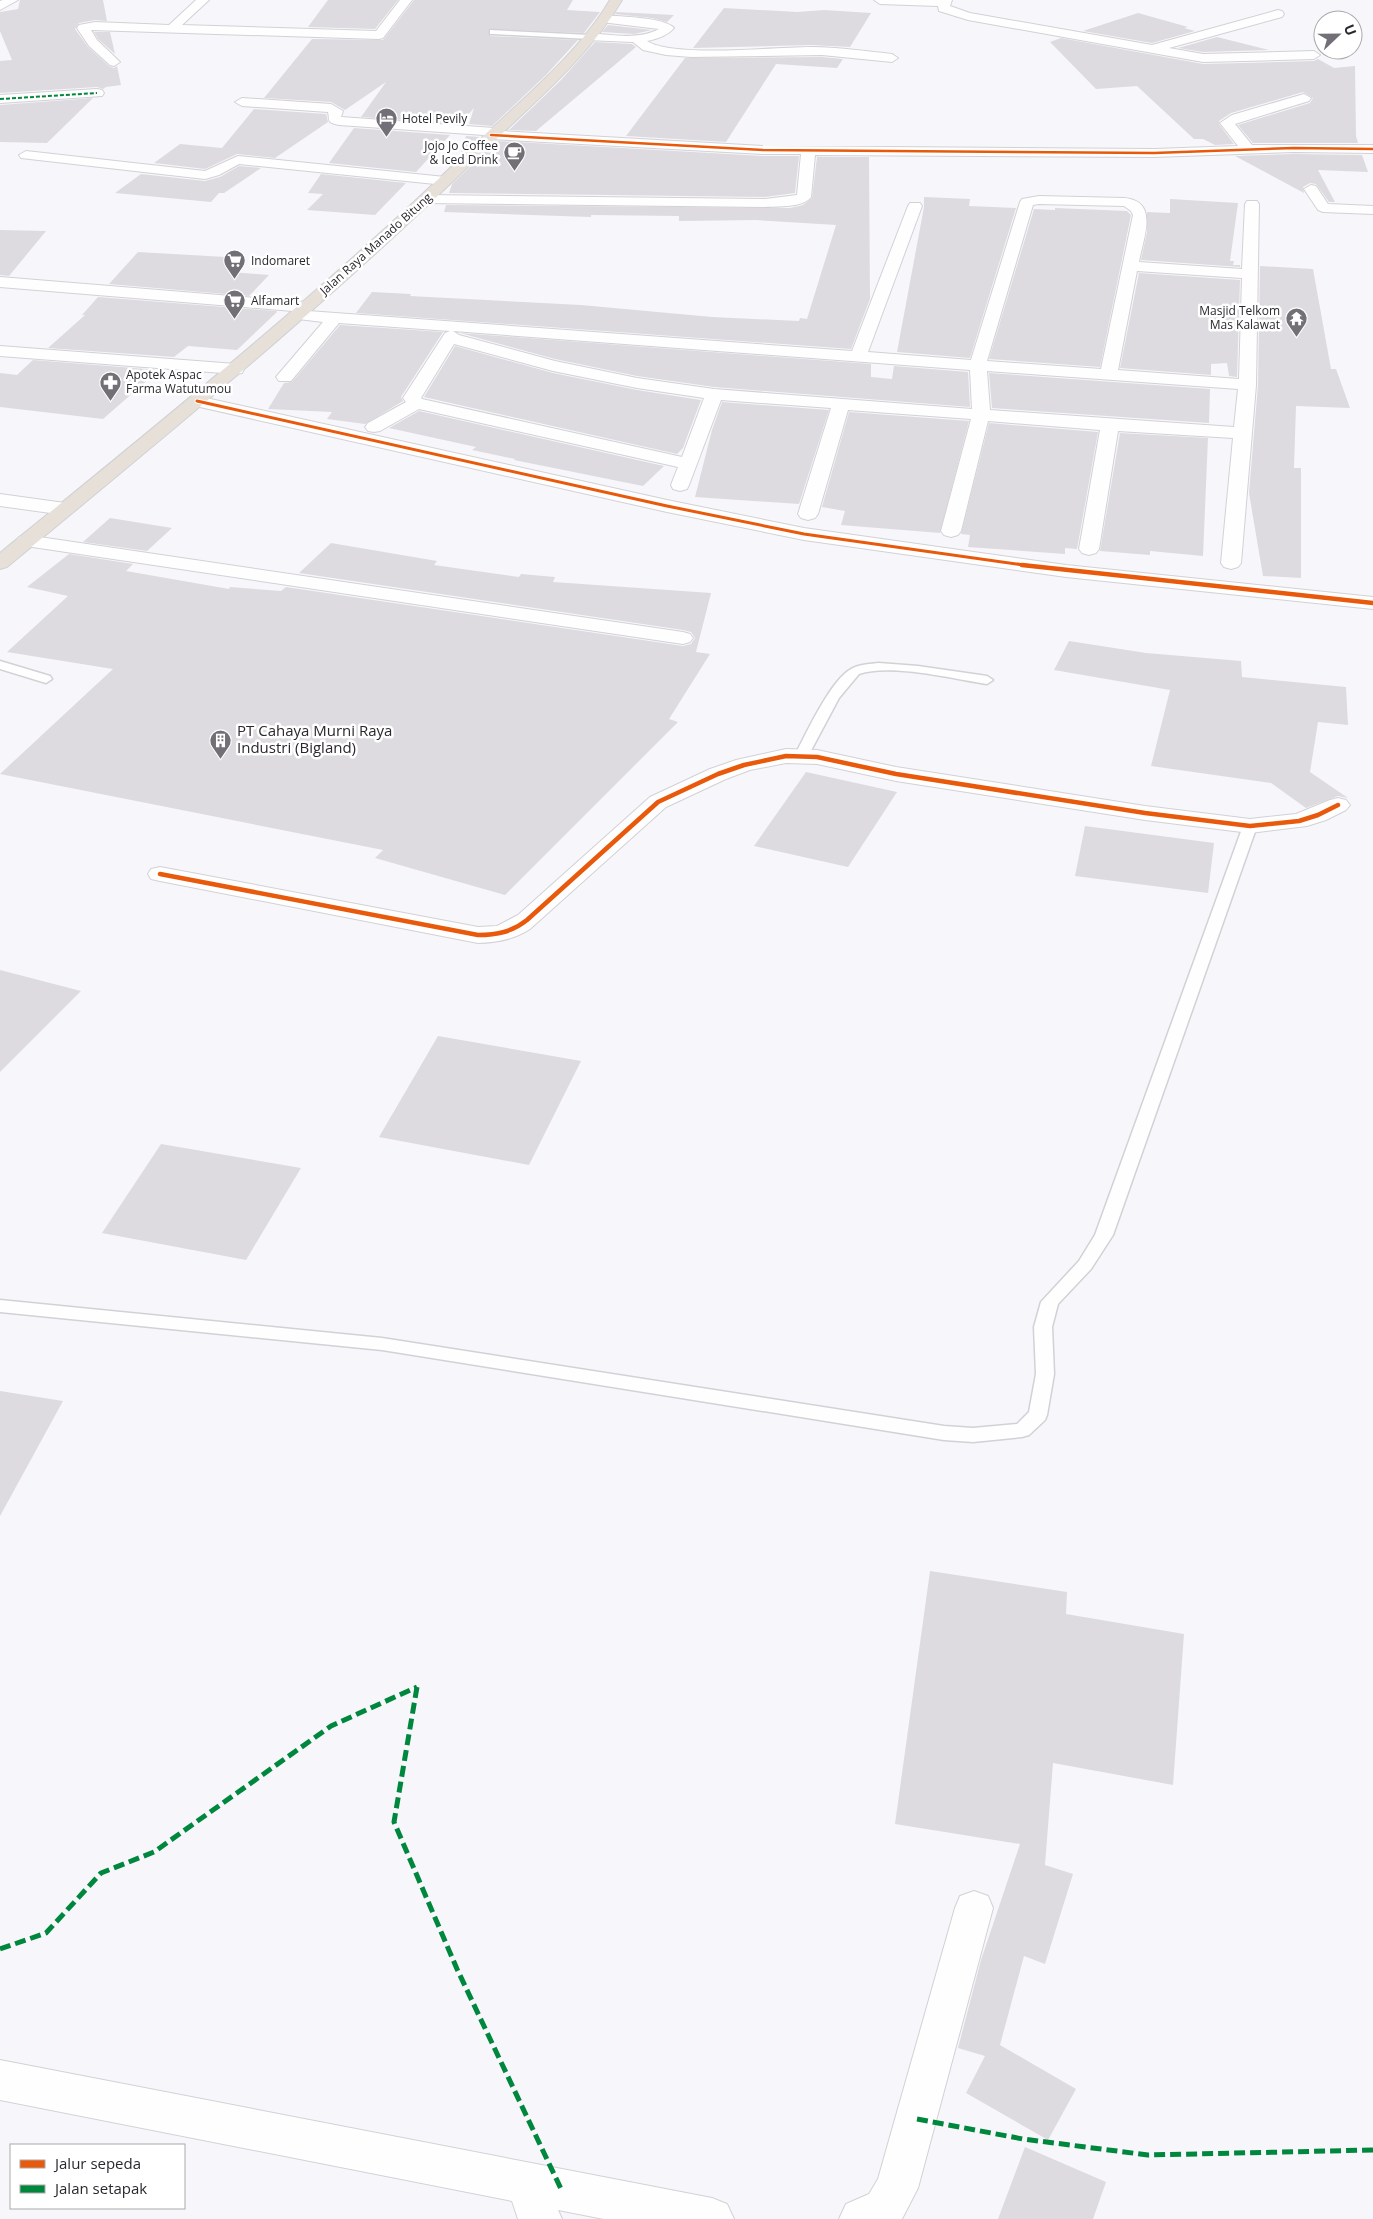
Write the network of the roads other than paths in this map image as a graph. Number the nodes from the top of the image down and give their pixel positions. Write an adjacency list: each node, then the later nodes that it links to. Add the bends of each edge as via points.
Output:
1 (12, 0): 7 (street)
2 (203, 0): 10 (street)
3 (406, 0): 10 (street, via 376,40)
4 (616, 0): 9 (highway, Jalan Raya Manado Bitung)
5 (880, 0): 6 (street)
6 (945, 2): 14 (street, via 945,9 968,16)
7 (0, 6)
8 (1278, 14): 14 (street)
9 (605, 20): 12 (highway, Jalan Raya Manado Bitung); 13 (street, via 668,28)
10 (170, 30): 17 (street, via 83,28 93,43)
11 (494, 32): 12 (lane)
12 (590, 37): 13 (street); 22 (highway, Jalan Raya Manado Bitung)
13 (637, 40): 16 (street, via 646,47 672,52 806,50)
14 (1152, 49): 15 (street, via 1203,58)
15 (1313, 54)
16 (892, 58)
17 (114, 62)
18 (97, 93): 20 (street)
19 (1304, 98): 24 (street, via 1227,123)
20 (0, 99)
21 (242, 102): 22 (street, via 331,108 336,111 334,119 338,121)
22 (492, 134): 25 (street, via 736,150); 27 (highway, Jalan Raya Manado Bitung)
23 (1373, 149): 24 (street)
24 (1249, 150): 25 (street)
25 (808, 151): 29 (street, via 804,196 792,201)
26 (26, 155): 27 (street, via 205,175 214,174 238,160)
27 (445, 181): 29 (highway, Jalan Raya Manado Bitung)
28 (1311, 188): 32 (street, via 1323,207 1328,209)
29 (425, 199): 36 (highway, Jalan Raya Manado Bitung)
30 (1252, 204): 34 (street)
31 (915, 206): 40 (street)
32 (1373, 210)
33 (1130, 266): 34 (street); 41 (street, via 1140,215 1134,204 1067,200 1027,202); 43 (street)
34 (1250, 274): 45 (street)
35 (0, 282): 36 (street)
36 (301, 311): 37 (street); 42 (highway, Jalan Raya Manado Bitung)
37 (334, 319): 38 (street); 44 (street)
38 (452, 333): 40 (street, via 502,329); 46 (street, via 553,366); 48 (street, via 412,398)
39 (0, 351): 42 (street)
40 (859, 355): 41 (street)
41 (978, 364): 43 (street); 50 (street)
42 (236, 369): 47 (highway, Jalan Raya Manado Bitung)
43 (1109, 374): 45 (street)
44 (285, 377)
45 (1247, 385): 53 (street)
46 (714, 394): 49 (street); 54 (street)
47 (197, 401): 57 (highway, Jalan Raya Manado Bitung); 64 (street, via 804,534 1066,571)
48 (416, 403): 52 (street); 54 (street)
49 (841, 404): 50 (street); 58 (street)
50 (982, 414): 51 (street); 59 (street)
51 (1110, 425): 53 (street); 61 (street)
52 (374, 427)
53 (1242, 433): 63 (street)
54 (689, 464): 55 (street)
55 (680, 485)
56 (0, 500): 57 (street)
57 (66, 510): 60 (highway, Jalan Raya Manado Bitung)
58 (808, 514)
59 (951, 531)
60 (26, 541): 62 (highway, Jalan Raya Manado Bitung); 65 (street)
61 (1089, 549)
62 (0, 563)
63 (1231, 563)
64 (1373, 603)
65 (683, 638)
66 (0, 665): 67 (lane)
67 (46, 679)
68 (987, 680): 69 (lane, via 886,667 856,670 844,680)
69 (802, 755): 71 (street, via 896,774); 72 (street, via 735,768 658,802 519,927 503,933 478,935)
70 (1338, 805): 71 (street, via 1299,821)
71 (1250, 826): 73 (lane, via 1104,1235 1085,1265 1050,1302 1043,1327 1042,1400 1038,1415 1022,1430 973,1435 944,1433 382,1344)
72 (160, 874)
73 (0, 1306)
74 (974, 1908): 78 (street, via 898,2188 884,2208)
75 (0, 2080): 76 (street)
76 (533, 2202): 77 (street)
77 (712, 2219)
78 (861, 2219)

